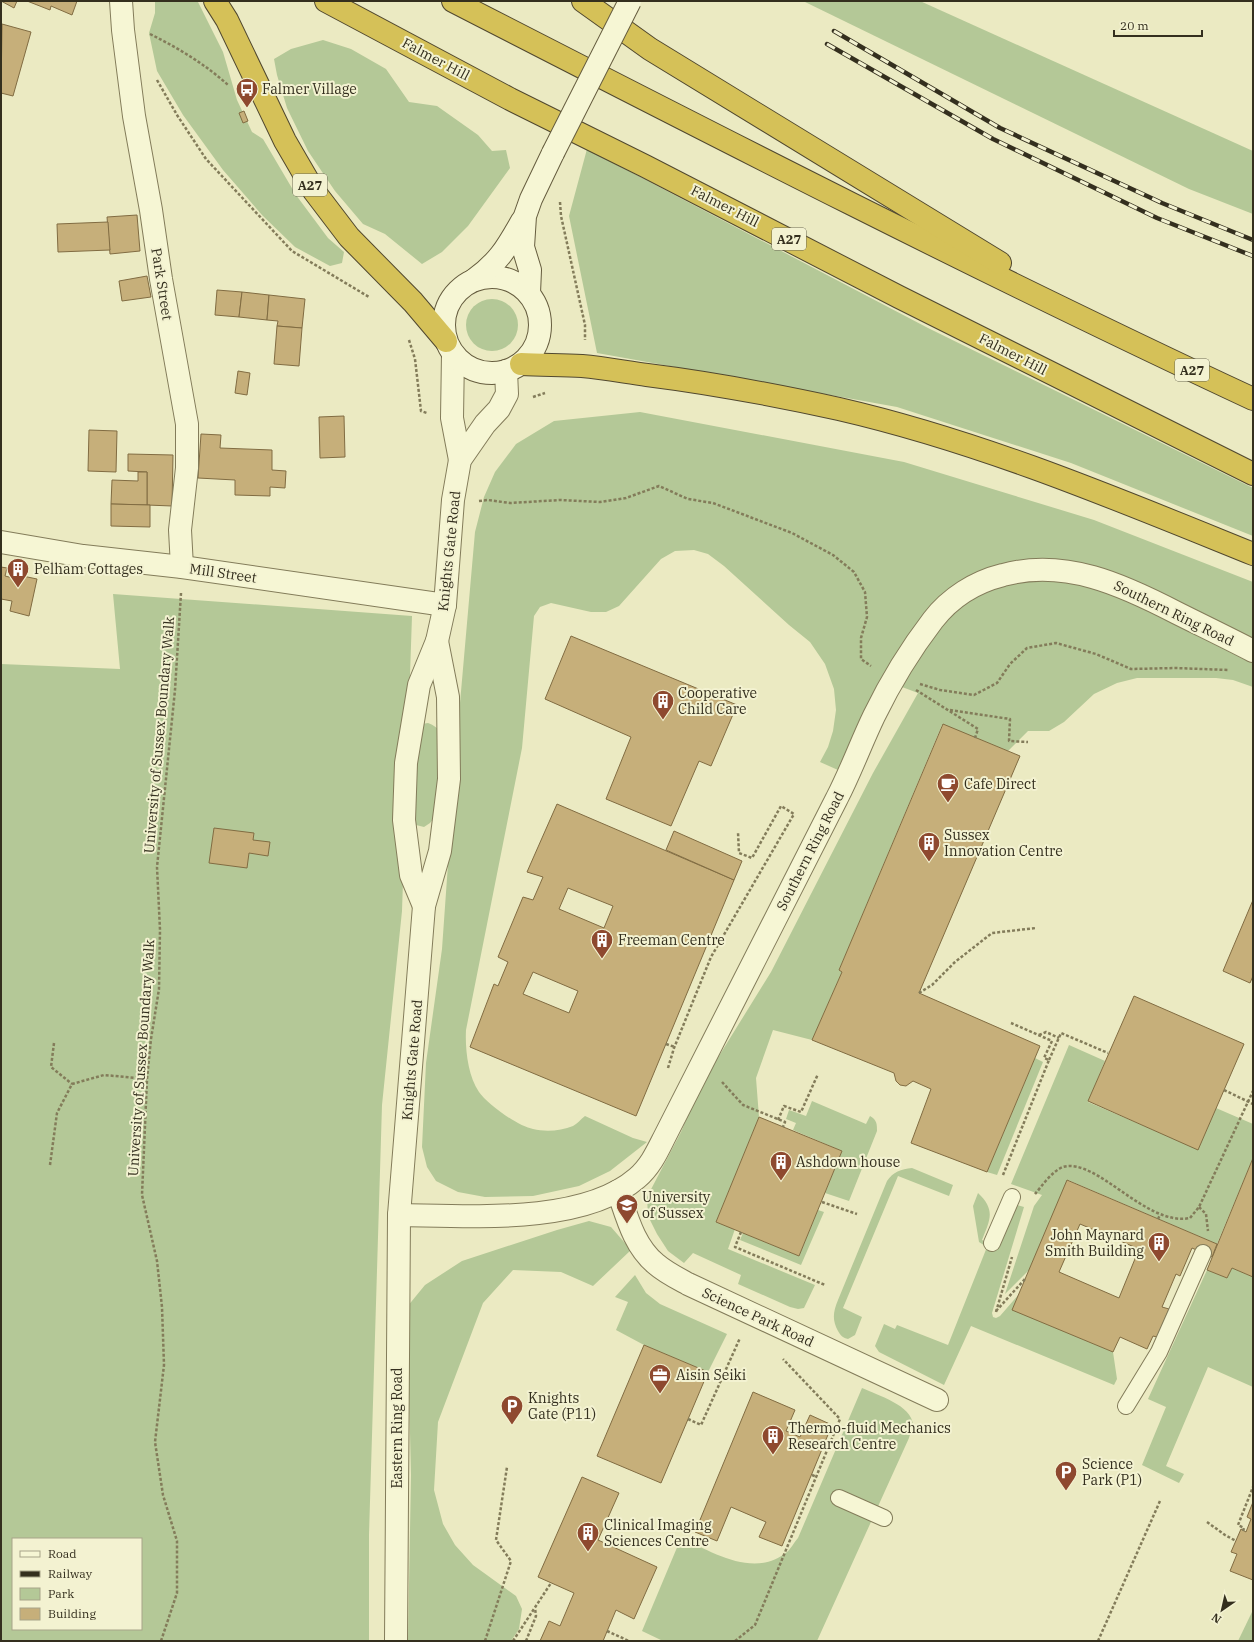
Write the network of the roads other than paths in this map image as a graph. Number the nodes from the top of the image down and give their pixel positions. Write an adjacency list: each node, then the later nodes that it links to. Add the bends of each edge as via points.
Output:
1 (121, 1): 18 (street, Park Street, via 134,116 187,424 187,468 180,530)
2 (215, 1): 11 (highway, A27, via 227,20 285,141 314,191 349,237 413,302)
3 (326, 1): 15 (highway, Falmer Hill / A27, via 510,99)
4 (453, 1): 10 (highway, A27, via 738,147)
5 (583, 1): 10 (highway, A27, via 656,53)
6 (630, 1): 7 (street, bridge, via 553,153)
7 (525, 216): 8 (street, via 502,256); 9 (street, via 523,247 530,270)
8 (474, 280): 9 (street, via 489,276 504,277); 11 (street, via 460,288 445,311 444,326)
9 (529, 293): 12 (street, via 538,306 541,322 539,338 532,352)
10 (1130, 342): 13 (highway, A27)
11 (450, 347): 12 (street, via 464,364 477,371 491,374); 14 (street, Knights Gate Road, via 452,418)
12 (514, 367): 14 (street, Knights Gate Road, via 507,394 499,409 485,424); 17 (highway, via 584,366 702,382 881,420 996,454)
13 (1253, 399)
14 (460, 460): 19 (street, Knights Gate Road, via 453,500)
15 (1253, 474)
16 (1, 542): 18 (street, Mill Street, via 83,556)
17 (1253, 554)
18 (182, 567): 19 (street, Mill Street)
19 (445, 605): 20 (street, Knights Gate Road)
20 (437, 641): 22 (street, Knights Gate Road, via 448,697 449,779 440,851); 22 (street, Knights Gate Road, via 419,685 406,763 404,820 411,875)
21 (1253, 651): 23 (street, Southern Ring Road, via 1147,598 1114,584 1069,572 1027,571 1003,575 982,582 946,605 933,620 896,677 874,716 844,785 664,1138 650,1163 638,1177)
22 (424, 906): 25 (street, Knights Gate Road)
23 (618, 1191): 25 (street, Southern Ring Road, via 584,1204 531,1213 484,1216); 28 (street, Science Park Road, via 634,1235 645,1253 656,1264 688,1284)
24 (1012, 1197): 26 (lane)
25 (399, 1215): 32 (street, Eastern Ring Road)
26 (992, 1243)
27 (1203, 1253): 29 (lane, via 1159,1352)
28 (937, 1400)
29 (1126, 1406)
30 (839, 1498): 31 (lane)
31 (884, 1518)
32 (396, 1641)

